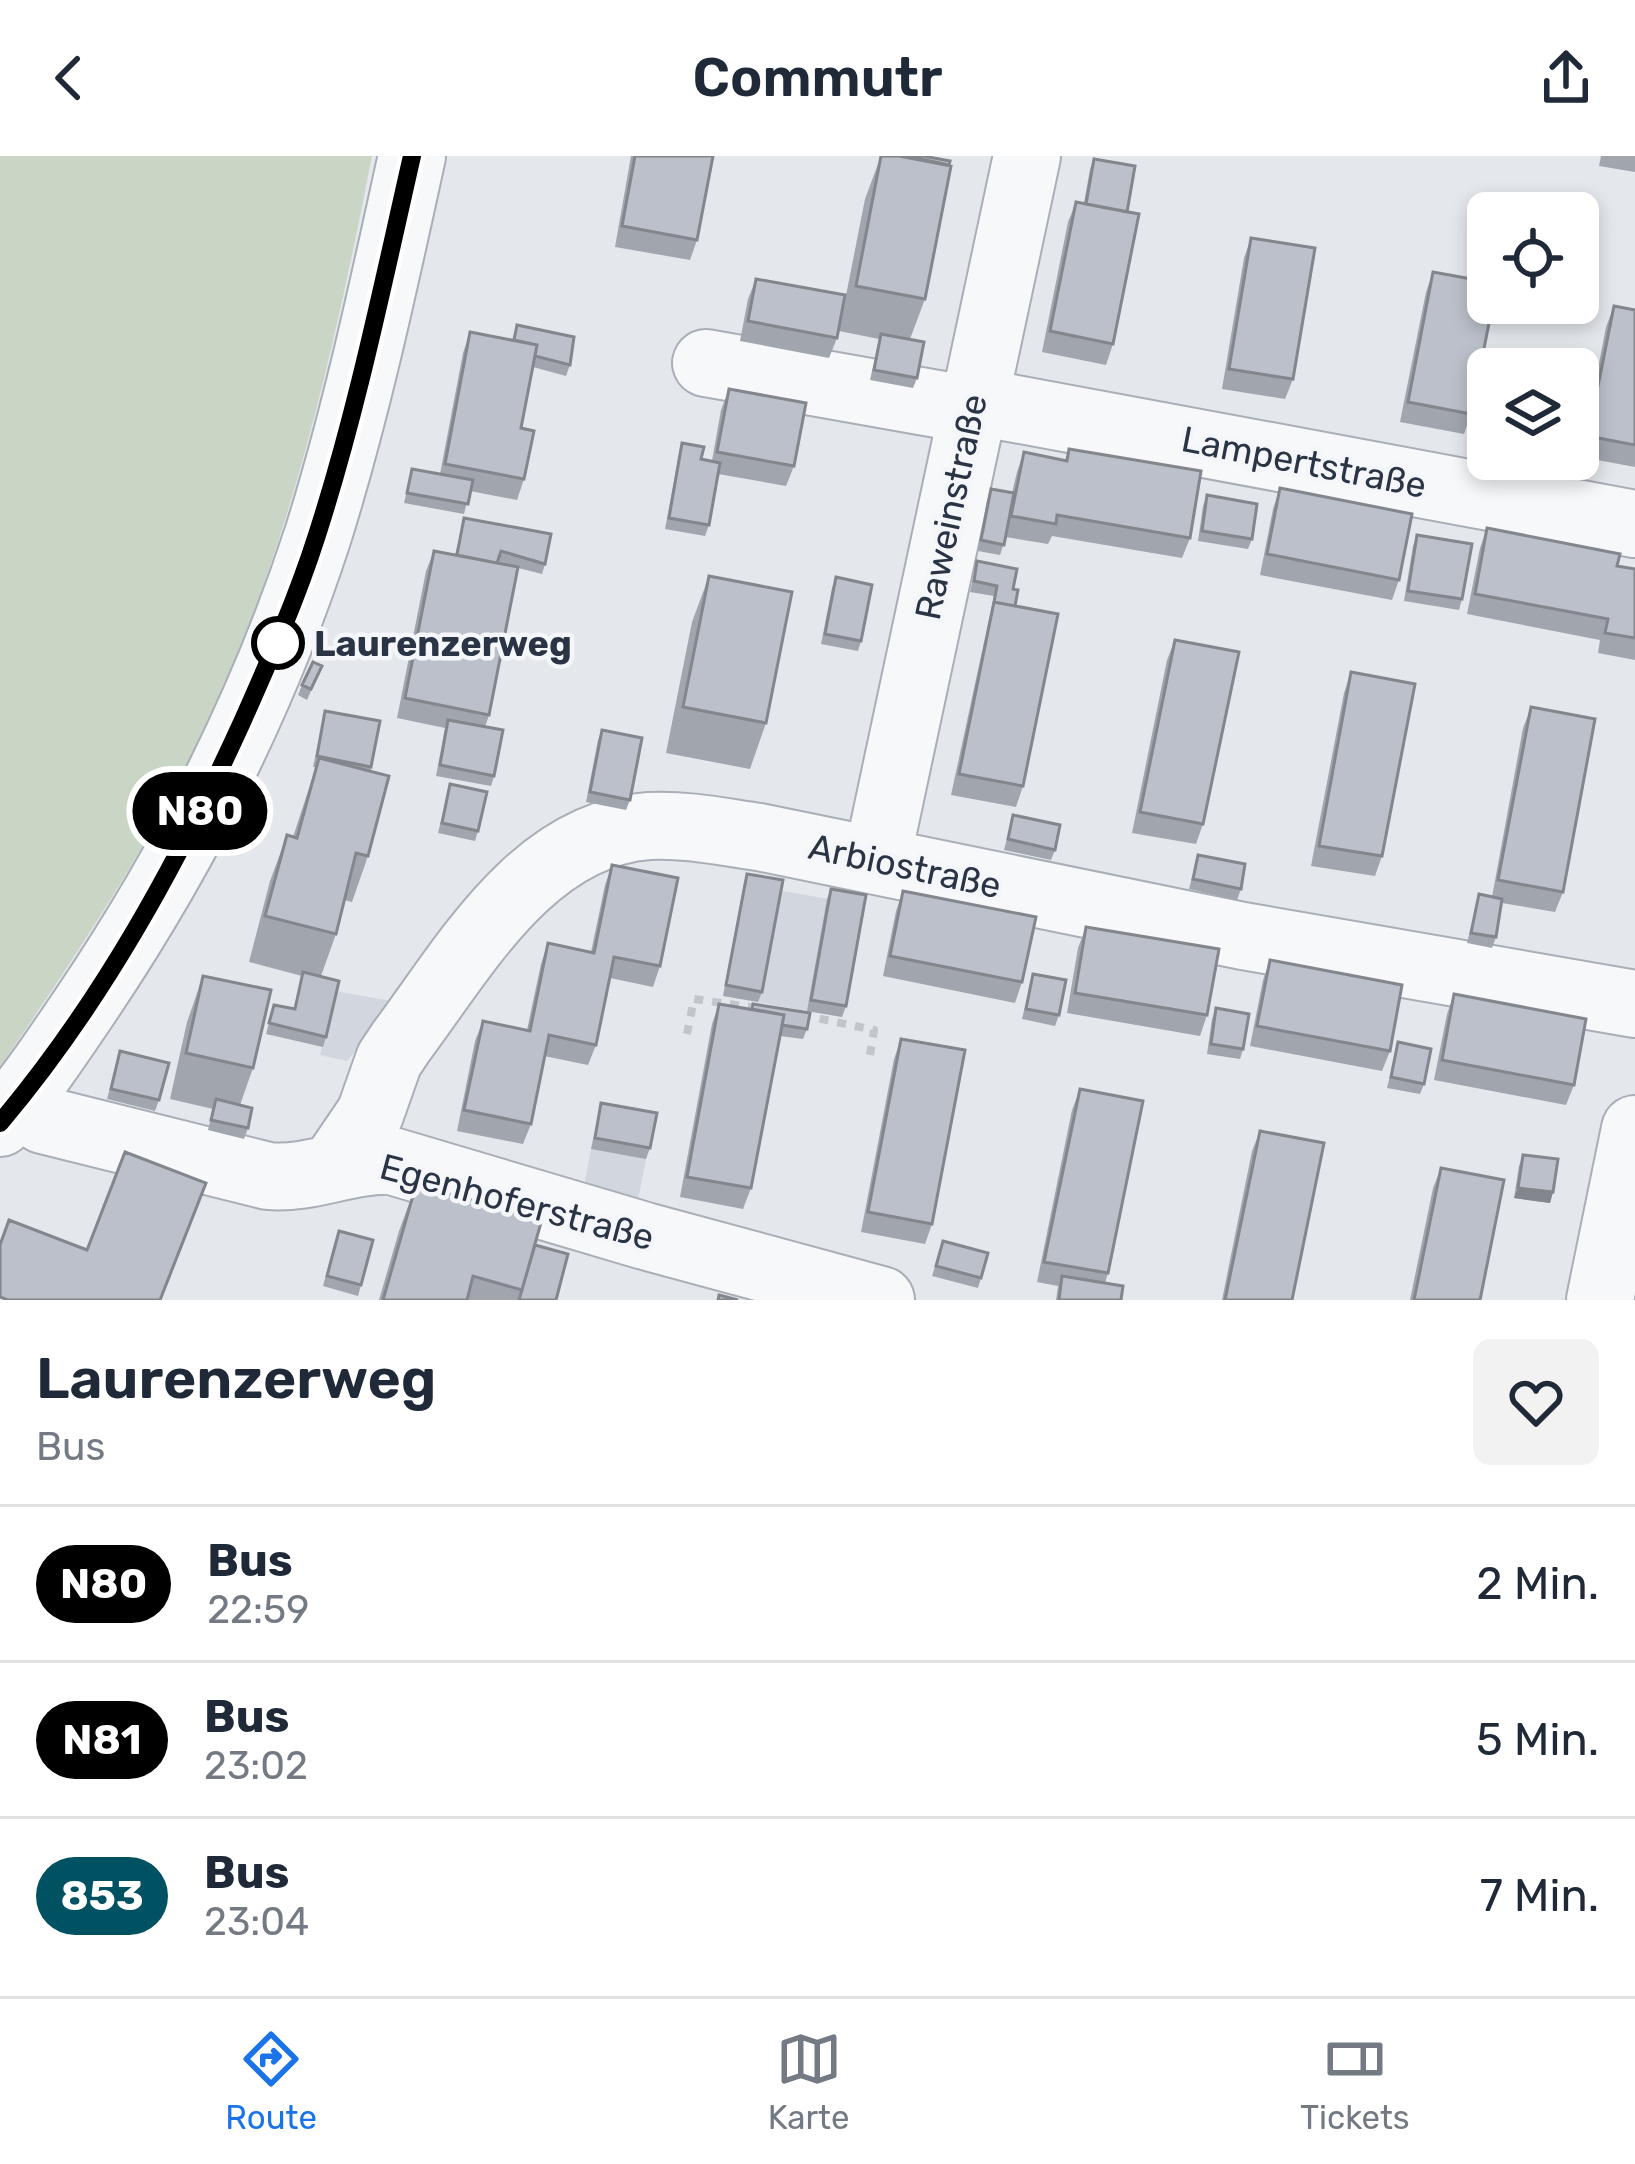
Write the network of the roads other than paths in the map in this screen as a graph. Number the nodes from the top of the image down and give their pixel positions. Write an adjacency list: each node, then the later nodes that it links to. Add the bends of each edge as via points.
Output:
1 (412, 156): 8 (street, via 318,533 281,636 167,879)
2 (1027, 156): 4 (street, Raweinstraße)
3 (706, 363): 4 (street, Lampertstraße)
4 (972, 405): 5 (street, Lampertstraße); 6 (street, Raweinstraße)
5 (1635, 524)
6 (877, 859): 7 (street, Arbiostraße, via 1243,936); 10 (street, Arbiostraße, via 645,826 554,861 491,922 400,1042 370,1114)
7 (1635, 1004)
8 (9, 1113): 10 (street, Egenhoferstraße, via 268,1176)
9 (1635, 1129): 12 (street)
10 (334, 1167): 11 (street, Egenhoferstraße, via 392,1161)
11 (871, 1299)
12 (1600, 1300)

